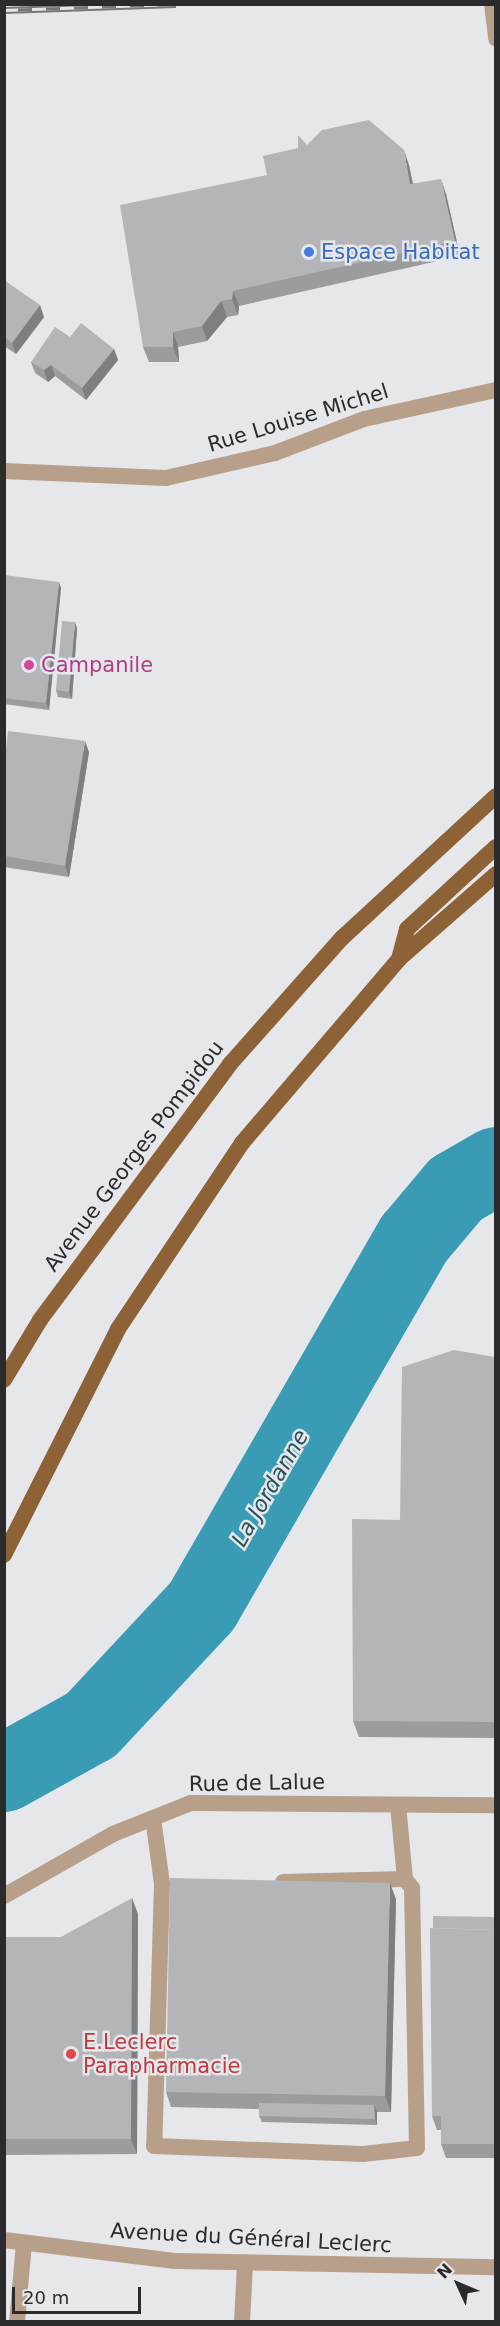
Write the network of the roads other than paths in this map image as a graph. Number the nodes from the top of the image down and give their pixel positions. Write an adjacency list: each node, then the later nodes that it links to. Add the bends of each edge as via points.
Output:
1 (492, 4): 2 (street)
2 (495, 39)
3 (495, 390): 4 (street, Rue Louise Michel, via 364,419 275,453 166,478)
4 (4, 471)
5 (495, 796): 9 (main road, Avenue Georges Pompidou, via 342,938 230,1064 40,1320)
6 (495, 847): 8 (main road, via 407,929)
7 (495, 874): 8 (main road)
8 (399, 959): 10 (main road, via 249,1134 187,1222 118,1329)
9 (4, 1380)
10 (4, 1555)
11 (398, 1805): 12 (street, Rue de Lalue); 13 (street, Rue de Lalue, via 191,1803); 14 (street)
12 (495, 1805)
13 (153, 1818): 17 (street); 18 (street, Rue de Lalue, via 113,1834)
14 (405, 1879): 15 (street); 17 (street, via 412,1888 417,2148 363,2154 154,2146)
15 (266, 1882)
16 (185, 1883): 17 (street)
17 (162, 1884)
18 (4, 1896)
19 (4, 2240): 20 (street, Avenue du Général Leclerc)
20 (24, 2243): 21 (street, Avenue du Général Leclerc); 23 (street)
21 (245, 2264): 22 (street, Avenue du Général Leclerc); 24 (street)
22 (495, 2267)
23 (17, 2322)
24 (242, 2322)

